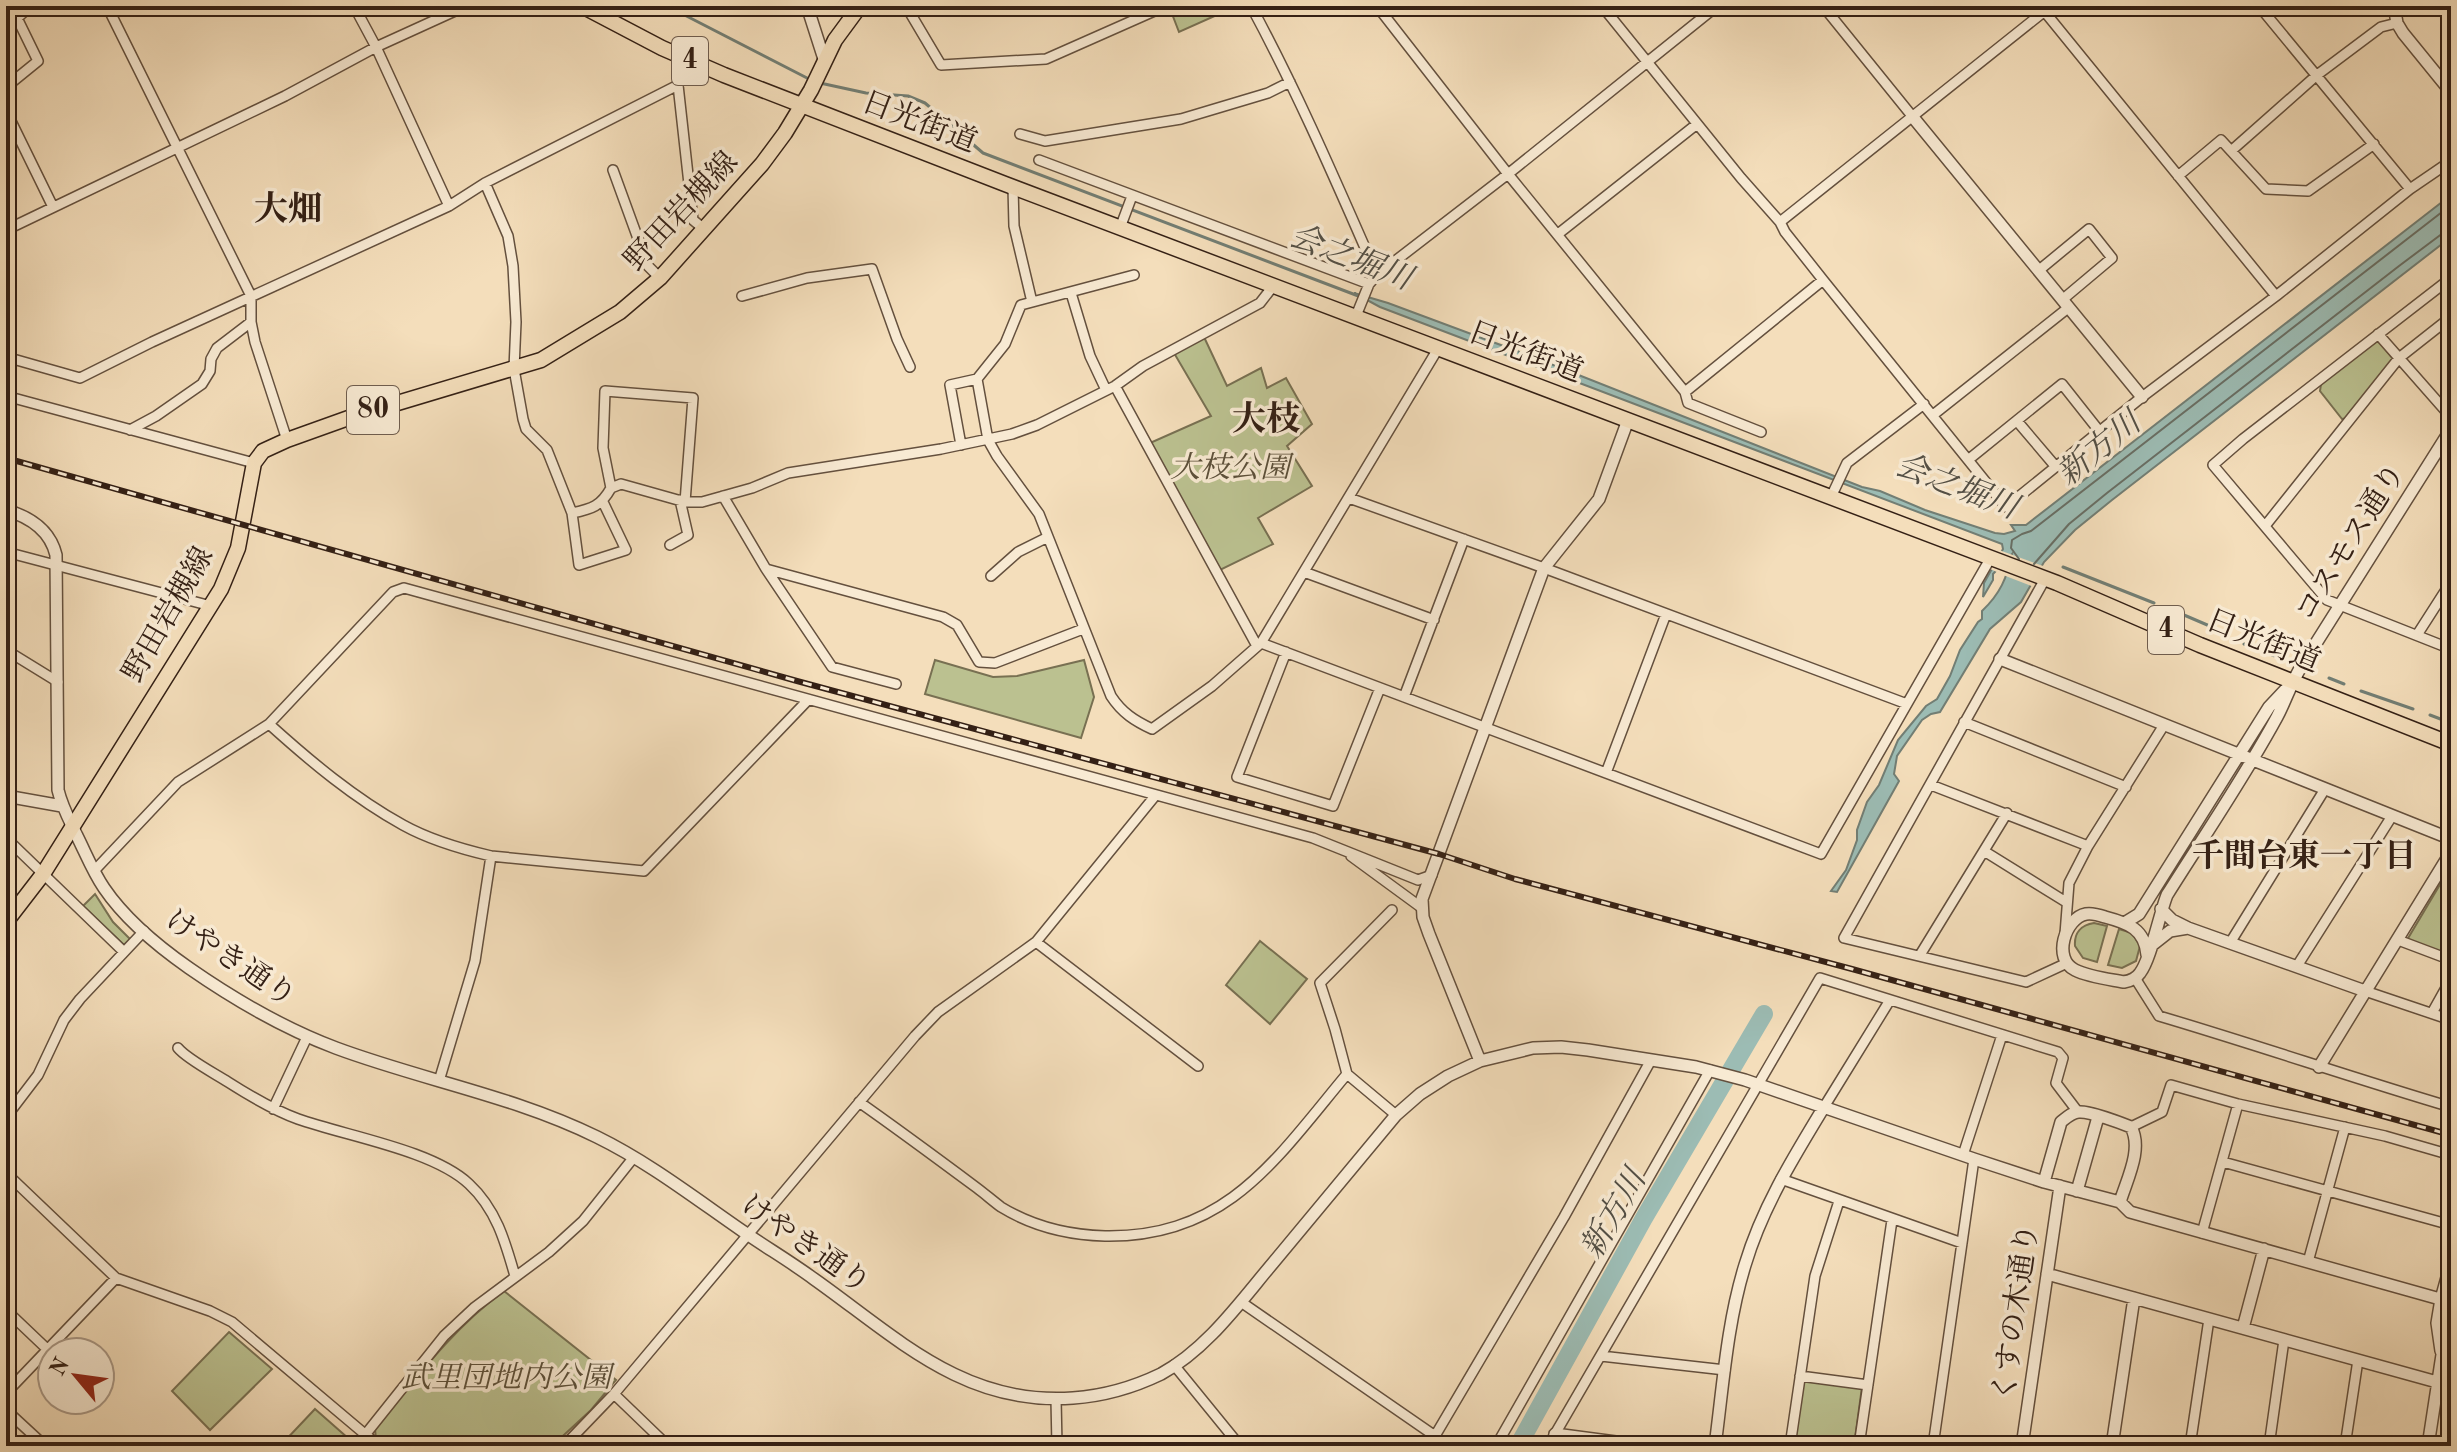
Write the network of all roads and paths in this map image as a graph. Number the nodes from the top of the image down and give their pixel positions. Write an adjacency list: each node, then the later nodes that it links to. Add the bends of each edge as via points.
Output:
1 (31, 6): 20 (street)
2 (107, 6): 38 (street)
3 (354, 6): 23 (street)
4 (466, 6): 23 (street)
5 (582, 6): 24 (main road, 日光街道 / 4)
6 (807, 6): 26 (street)
7 (860, 6): 26 (main road, 野田岩槻線 / 80)
8 (906, 6): 9 (street, via 941,65 1046,59)
9 (1158, 6)
10 (1251, 6): 28 (street)
11 (1377, 6): 43 (street)
12 (1602, 6): 25 (street)
13 (1717, 6): 25 (street)
14 (1823, 6): 34 (street)
15 (2259, 6): 27 (street)
16 (2394, 6): 21 (street)
17 (2445, 6): 19 (street)
18 (2045, 8): 34 (street); 44 (street)
19 (2451, 14)
20 (17, 18): 22 (street); 30 (street, via 38,61)
21 (2397, 23): 27 (street, via 2381,27); 31 (street)
22 (6, 27)
23 (376, 47): 38 (street); 49 (street)
24 (692, 62): 29 (street); 32 (main road, 日光街道 / 4)
25 (1647, 63): 35 (street); 43 (street)
26 (818, 73): 32 (main road, 野田岩槻線 / 80)
27 (2317, 75): 37 (street); 39 (street)
28 (1290, 82): 36 (street, via 1181,119 1045,141); 58 (street)
29 (678, 85): 45 (street); 53 (street, via 693,220)
30 (6, 87)
31 (2451, 92)
32 (802, 105): 46 (main road, 日光街道 / 4); 53 (main road, 野田岩槻線 / 80, via 762,164)
33 (6, 111): 50 (street)
34 (1912, 116): 52 (street); 56 (street)
35 (1697, 124): 52 (street); 55 (street)
36 (1020, 134)
37 (2374, 144): 39 (street, via 2308,191 2266,189); 47 (street)
38 (175, 147): 50 (street); 65 (street)
39 (2231, 151): 44 (street, via 2221,140)
40 (1039, 160): 48 (street)
41 (2451, 161): 47 (street)
42 (613, 170): 59 (street, via 648,266)
43 (1508, 174): 55 (street); 58 (street)
44 (2178, 176): 67 (street)
45 (485, 183): 49 (street); 78 (street, via 508,236 513,266)
46 (1013, 187): 51 (main road, 日光街道 / 4); 68 (street, via 1014,226)
47 (2410, 189): 67 (street)
48 (1131, 198): 51 (street); 63 (street)
49 (449, 206): 65 (street)
50 (53, 207): 54 (street)
51 (1122, 222): 62 (main road, 日光街道 / 4)
52 (1780, 222): 61 (street)
53 (704, 229): 59 (main road, 野田岩槻線 / 80)
54 (6, 230)
55 (1558, 234): 81 (street)
56 (2038, 271): 69 (street); 69 (street, via 2089,229 2112,258)
57 (1134, 275): 64 (street)
58 (1377, 275): 63 (street)
59 (660, 278): 78 (main road, 野田岩槻線 / 80, via 620,312 541,360)
60 (2451, 278): 73 (street)
61 (1823, 280): 81 (street); 84 (street)
62 (1274, 285): 70 (main road, 日光街道 / 4); 80 (street, via 1260,303)
63 (1369, 286): 70 (street)
64 (1071, 293): 68 (street); 80 (street, via 1090,356)
65 (251, 296): 72 (street); 75 (street, via 80,378)
66 (742, 296): 77 (street, via 807,278 872,269)
67 (2276, 296): 83 (street)
68 (1032, 302): 79 (street, via 1021,305 1005,344)
69 (2065, 304): 83 (street); 85 (street)
70 (1358, 310): 74 (main road, 日光街道 / 4)
71 (2451, 317): 76 (street)
72 (251, 322): 90 (street, via 217,348 202,384); 93 (street)
73 (2378, 334): 76 (street); 107 (street, via 2213,465)
74 (1439, 347): 87 (main road, 日光街道 / 4); 102 (street)
75 (6, 357)
76 (2399, 358): 86 (street); 107 (street)
77 (910, 367)
78 (514, 369): 93 (main road, 野田岩槻線 / 80); 106 (street, via 526,429 547,450)
79 (977, 379): 94 (street); 95 (street, via 950,385)
80 (1111, 388): 94 (street, via 1037,425); 126 (street)
81 (1685, 392): 91 (street, via 1688,403)
82 (6, 396): 90 (street)
83 (2142, 397): 92 (street)
84 (1924, 404): 85 (street); 101 (street, via 1847,463)
85 (1933, 415): 96 (street)
86 (2451, 417)
87 (1628, 420): 101 (main road, 日光街道 / 4); 114 (street, via 1599,499)
88 (2017, 421): 92 (street, via 2062,384); 96 (street); 98 (street)
89 (2451, 429): 120 (street, コスモス通り)
90 (130, 430): 97 (street)
91 (1761, 432)
92 (2100, 432): 98 (street)
93 (287, 440): 97 (main road, 野田岩槻線 / 80, via 263,451)
94 (988, 440): 95 (street); 108 (street, via 1039,514)
95 (961, 445): 100 (street, via 788,473)
96 (1968, 460): 98 (street, via 2006,507)
97 (254, 463): 121 (main road, 野田岩槻線, via 238,548)
98 (2056, 467)
99 (611, 488): 103 (street, via 621,484); 103 (street, via 603,448 605,391 693,398); 104 (street)
100 (723, 496): 103 (street); 115 (street)
101 (1831, 497): 112 (main road, 日光街道 / 4)
102 (1349, 498): 109 (street); 116 (street)
103 (682, 501): 110 (street, via 688,535)
104 (603, 502): 106 (street); 106 (street, via 626,550 579,565)
105 (6, 510): 113 (street, via 45,532)
106 (572, 513)
107 (2265, 526): 120 (street, via 2327,600)
108 (1048, 537): 117 (street, via 1018,552); 124 (street)
109 (1464, 539): 114 (street); 123 (street)
110 (670, 545)
111 (6, 552): 113 (street)
112 (1991, 559): 118 (main road, 日光街道 / 4); 137 (street)
113 (58, 566): 121 (street); 131 (street)
114 (1544, 568): 122 (street); 141 (street)
115 (766, 569): 124 (street, via 943,617 957,625 979,662 995,663); 133 (street, via 832,667)
116 (1304, 572): 123 (street); 126 (street)
117 (991, 576)
118 (2043, 578): 130 (street); 132 (main road, 日光街道 / 4)
119 (2451, 582): 125 (street)
120 (2339, 605): 125 (street); 132 (street, コスモス通り)
121 (211, 606): 154 (main road, 野田岩槻線)
122 (1666, 614): 137 (street); 145 (street)
123 (1434, 620): 135 (street)
124 (1083, 629): 126 (street, via 1111,696 1132,719 1152,729)
125 (2417, 635): 127 (street)
126 (1259, 645): 129 (street)
127 (2451, 649)
128 (6, 650): 131 (street)
129 (1286, 652): 134 (street); 134 (street, via 1237,777 1333,806)
130 (2000, 659): 138 (street); 140 (street)
131 (58, 682): 151 (street)
132 (2292, 682): 142 (main road, 日光街道 / 4); 143 (street, コスモス通り, via 2269,707); 144 (street, コスモス通り)
133 (896, 684)
134 (1380, 688): 135 (street)
135 (1404, 697): 141 (street)
136 (808, 700): 139 (street, via 404,588 393,592); 150 (street); 161 (street, via 644,871)
137 (1907, 704): 145 (street, via 1821,854)
138 (1964, 722): 146 (street); 147 (street)
139 (269, 724): 161 (street, via 307,758 402,825); 162 (street, via 178,782)
140 (2164, 725): 143 (street); 147 (street)
141 (1485, 728): 145 (street); 164 (street)
142 (2451, 743)
143 (2239, 756): 144 (street); 170 (street, コスモス通り, via 2139,914)
144 (2252, 761): 148 (street); 167 (street, コスモス通り)
145 (1606, 773)
146 (1931, 785): 152 (street); 179 (street, via 1844,938)
147 (2126, 787): 157 (street)
148 (2325, 789): 153 (street); 176 (street)
149 (6, 796): 151 (street)
150 (1155, 796): 158 (street); 175 (street)
151 (62, 806): 154 (street, けやき通り)
152 (2007, 813): 157 (street); 159 (street)
153 (2392, 816): 156 (street); 182 (street)
154 (73, 827): 162 (street, けやき通り); 163 (main road, 野田岩槻線)
155 (6, 838): 163 (street)
156 (2451, 839)
157 (2088, 846): 165 (street, via 2069,883)
158 (1338, 847): 164 (street, via 1418,880); 166 (street)
159 (1984, 851): 165 (street); 179 (street)
160 (2451, 852): 174 (street)
161 (491, 856): 198 (street, via 475,961)
162 (94, 871): 172 (street, けやき通り, via 116,904)
163 (43, 874): 169 (main road, 野田岩槻線); 178 (street)
164 (1432, 875): 166 (street)
165 (2066, 902): 173 (street)
166 (1422, 908): 193 (street)
167 (2161, 909): 171 (street); 177 (street, コスモス通り)
168 (1392, 910): 197 (street, via 1320,983)
169 (6, 922)
170 (2126, 922): 173 (street, via 2085,914); 177 (street, via 2142,934)
171 (2188, 928): 176 (street); 177 (street, via 2170,931)
172 (144, 931): 178 (street); 190 (street, けやき通り, via 235,999)
173 (2065, 934): 181 (street)
174 (2398, 940): 180 (street); 185 (street)
175 (1036, 942): 194 (street); 200 (street, via 938,1012)
176 (2230, 943): 182 (street)
177 (2149, 951): 183 (street, コスモス通り)
178 (124, 952): 207 (street, via 64,1020 38,1075)
179 (1920, 955): 181 (street, via 2026,982)
180 (2451, 960)
181 (2067, 963): 183 (street, via 2074,970 2124,982)
182 (2297, 966): 185 (street)
183 (2139, 974): 195 (street, via 2159,1016)
184 (2451, 979): 187 (street)
185 (2365, 991): 187 (street); 195 (street)
186 (1890, 1000): 189 (street); 199 (street, via 1820,978); 202 (street)
187 (2432, 1013): 188 (street)
188 (2451, 1020)
189 (2002, 1035): 205 (street, via 2058,1052 2063,1058 2056,1083); 213 (street)
190 (307, 1037): 198 (street, けやき通り); 204 (street)
191 (178, 1048): 204 (street)
192 (1651, 1060): 193 (street, けやき通り, via 1561,1047); 196 (street, けやき通り); 259 (street)
193 (1480, 1061): 206 (street, けやき通り, via 1448,1076)
194 (1198, 1066)
195 (2319, 1067): 203 (street)
196 (1715, 1071): 199 (street, けやき通り); 267 (street)
197 (1347, 1074): 200 (street, via 1244,1190 1211,1213 1130,1236 1078,1235 1002,1207); 206 (street)
198 (439, 1081): 212 (street, けやき通り, via 540,1113)
199 (1759, 1084): 202 (street, けやき通り); 245 (street)
200 (859, 1102): 226 (street)
201 (2238, 1104): 209 (street, via 2171,1085 2162,1112); 210 (street); 214 (street)
202 (1824, 1107): 213 (street, けやき通り); 216 (street)
203 (2451, 1107)
204 (273, 1109): 232 (street, via 421,1156 461,1178 495,1215)
205 (2078, 1112): 208 (street); 217 (street, via 2061,1122)
206 (1396, 1115): 236 (street, けやき通り)
207 (6, 1117)
208 (2098, 1117): 209 (street); 219 (street)
209 (2131, 1127): 222 (street, via 2136,1149)
210 (2345, 1127): 211 (street); 220 (street)
211 (2451, 1155)
212 (634, 1157): 226 (street, けやき通り); 232 (street, via 583,1221)
213 (1968, 1157): 217 (street, けやき通り); 227 (street)
214 (2223, 1162): 220 (street); 225 (street)
215 (6, 1173): 233 (street)
216 (1781, 1179): 221 (street); 249 (street, via 1745,1265)
217 (2044, 1182): 218 (street, けやき通り)
218 (2060, 1186): 219 (street, けやき通り); 231 (street, くすの木通り)
219 (2077, 1191): 222 (street, けやき通り)
220 (2327, 1191): 224 (street); 230 (street)
221 (1839, 1201): 223 (street); 250 (street, via 1815,1276)
222 (2120, 1202): 225 (street, けやき通り, via 2130,1212)
223 (1892, 1220): 227 (street); 252 (street)
224 (2451, 1225)
225 (2202, 1233): 228 (street, けやき通り)
226 (748, 1235): 254 (street); 255 (street, けやき通り, via 944,1372 989,1390)
227 (1962, 1243): 272 (street)
228 (2264, 1249): 230 (street, けやき通り); 239 (street)
229 (2451, 1259): 234 (street)
230 (2308, 1262): 234 (street, けやき通り)
231 (2047, 1274): 235 (street); 273 (street, くすの木通り)
232 (515, 1276): 258 (street, via 444,1336)
233 (116, 1278): 240 (street); 258 (street, via 232,1322)
234 (2445, 1297): 244 (street)
235 (2134, 1298): 238 (street); 274 (street)
236 (1241, 1302): 248 (street, けやき通り); 259 (street)
237 (6, 1310): 241 (street)
238 (2209, 1319): 239 (street); 275 (street)
239 (2243, 1328): 242 (street)
240 (60, 1336)
241 (36, 1339)
242 (2284, 1340): 246 (street); 276 (street)
243 (2451, 1341): 244 (street)
244 (2441, 1354): 251 (street)
245 (1601, 1356): 249 (street); 257 (street)
246 (2358, 1360): 251 (street); 277 (street)
247 (36, 1361): 253 (street)
248 (1174, 1365): 255 (street, けやき通り, via 1111,1392); 266 (street)
249 (1725, 1370): 269 (street)
250 (1800, 1376): 252 (street); 270 (street)
251 (2437, 1382): 278 (street)
252 (1868, 1385): 271 (street)
253 (6, 1393)
254 (614, 1394): 263 (street); 264 (street)
255 (1056, 1399): 265 (street)
256 (6, 1410): 261 (street)
257 (1555, 1434): 260 (street); 268 (street)
258 (365, 1435): 262 (street)
259 (1434, 1441)
260 (1637, 1445)
261 (45, 1446)
262 (379, 1446)
263 (564, 1446)
264 (668, 1446)
265 (1057, 1446)
266 (1240, 1446)
267 (1496, 1446)
268 (1548, 1446)
269 (1715, 1446)
270 (1790, 1446)
271 (1859, 1446)
272 (1933, 1446)
273 (2022, 1446)
274 (2112, 1446)
275 (2190, 1446)
276 (2269, 1446)
277 (2345, 1446)
278 (2428, 1446)

